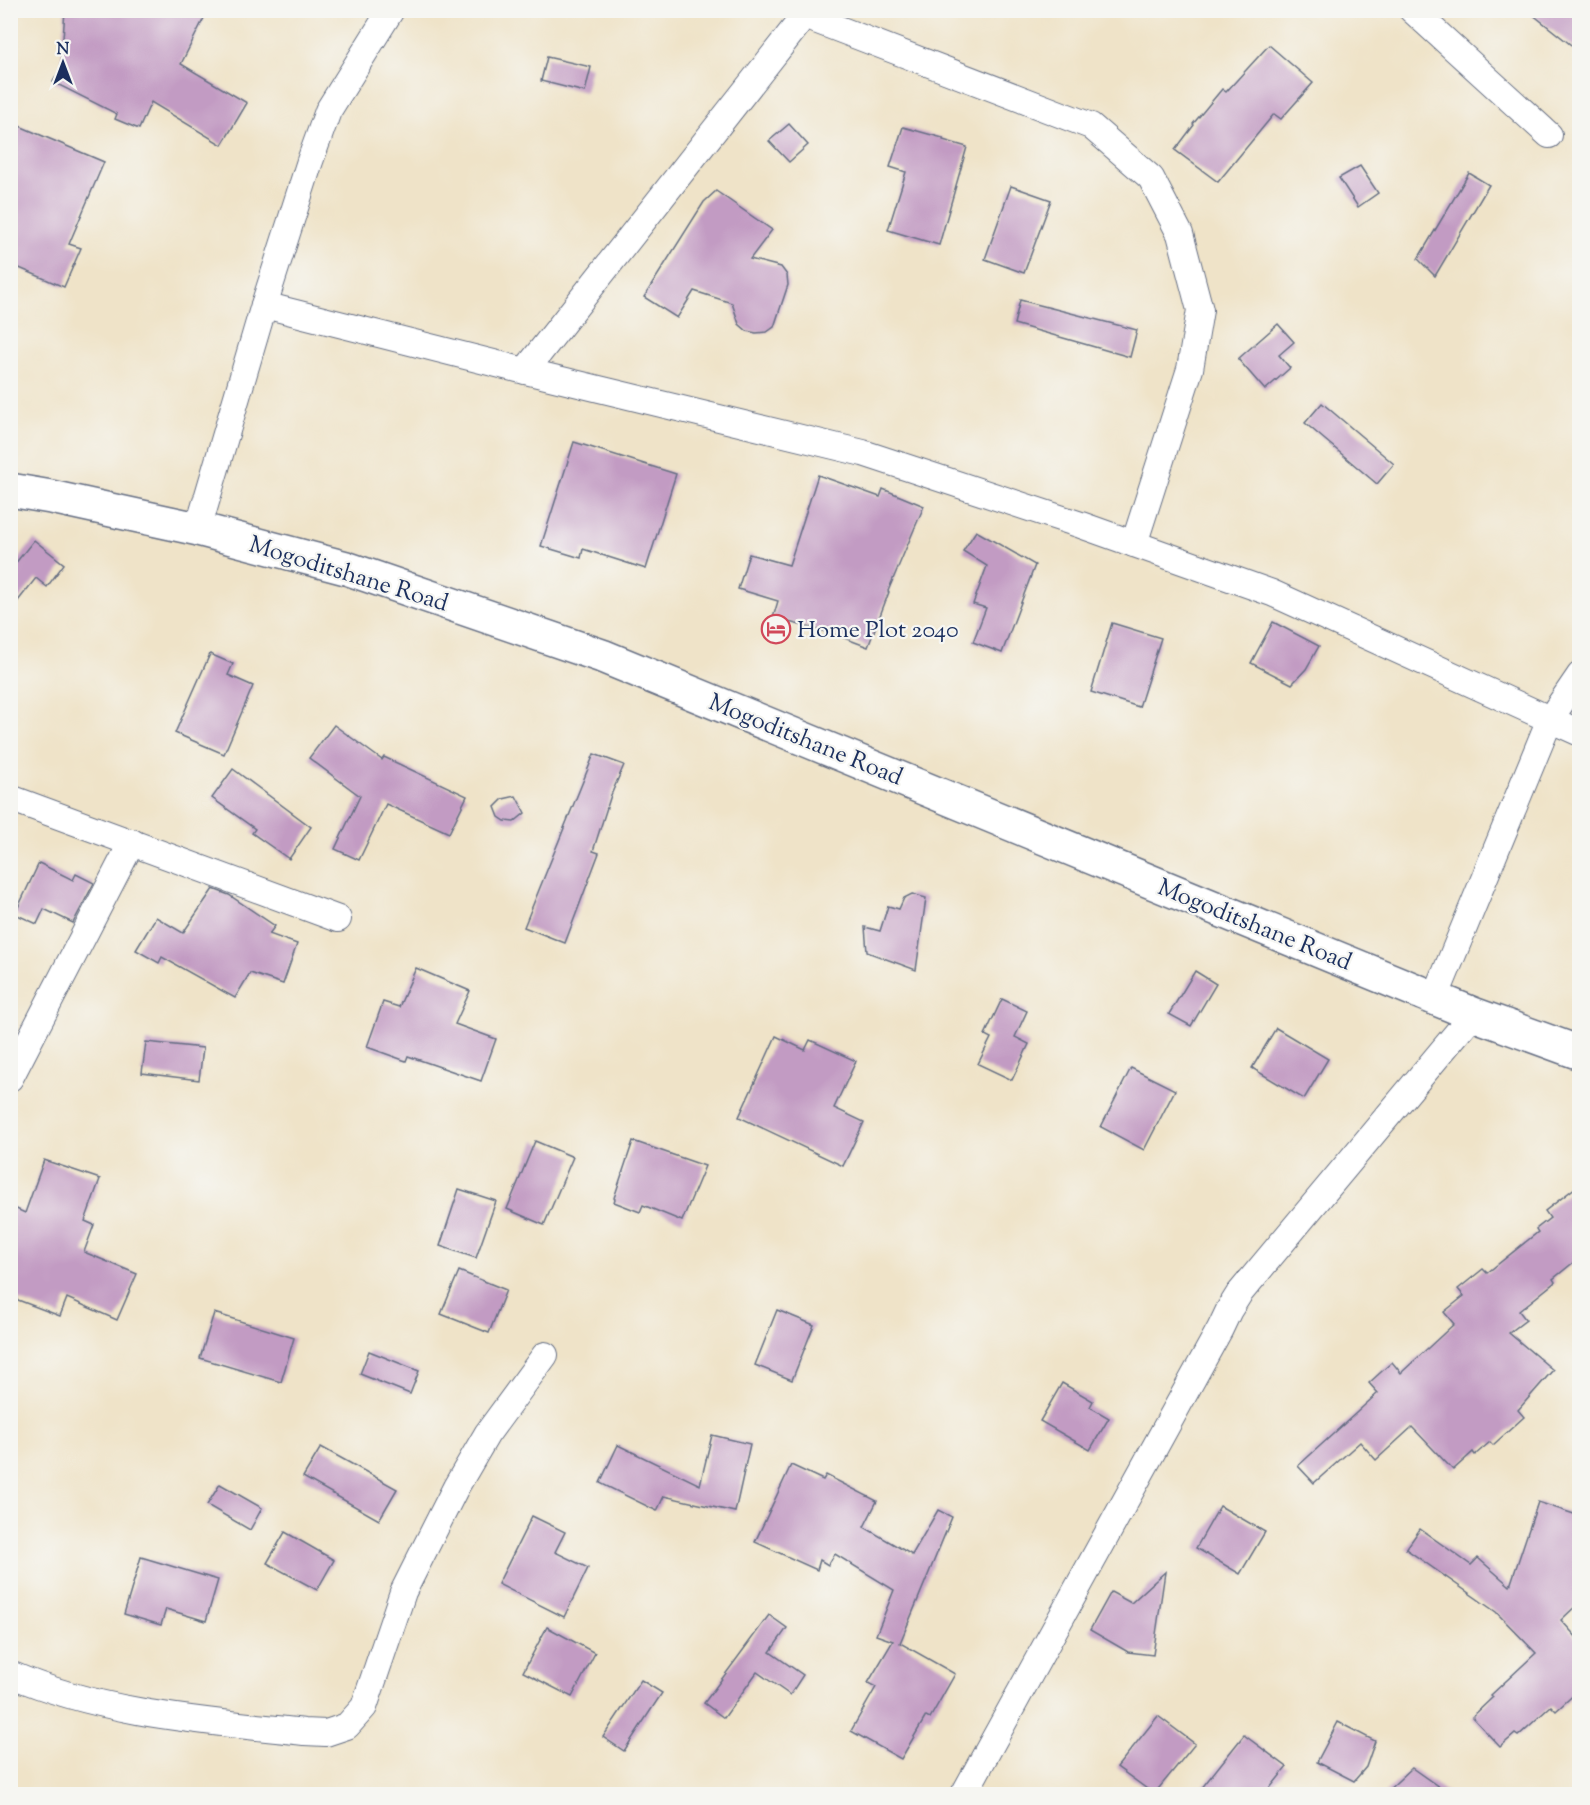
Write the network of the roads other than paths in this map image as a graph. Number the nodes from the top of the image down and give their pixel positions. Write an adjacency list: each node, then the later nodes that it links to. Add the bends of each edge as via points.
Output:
1 (391, 10): 5 (street, via 328,111)
2 (1412, 10): 4 (street)
3 (807, 13): 6 (street); 9 (street, via 1091,126 1151,178 1180,234 1200,310 1190,369)
4 (1549, 135)
5 (264, 305): 6 (street); 8 (street)
6 (525, 371): 9 (street, via 863,453)
7 (10, 490): 8 (main road, Mogoditshane Road)
8 (198, 529): 16 (main road, Mogoditshane Road, via 346,568 602,656)
9 (1134, 544): 11 (street, via 1272,593)
10 (1580, 675): 11 (street)
11 (1550, 719): 12 (street); 16 (street)
12 (1580, 733)
13 (10, 798): 14 (street)
14 (132, 842): 15 (street); 19 (street)
15 (338, 919)
16 (1435, 998): 17 (main road, Mogoditshane Road)
17 (1473, 1014): 18 (main road, Mogoditshane Road); 22 (street, via 1239,1294)
18 (1580, 1053)
19 (10, 1078)
20 (545, 1355): 21 (street, via 487,1434 456,1487 403,1592 364,1707 347,1726 326,1733 304,1732 168,1717 92,1702)
21 (10, 1674)
22 (964, 1794)

